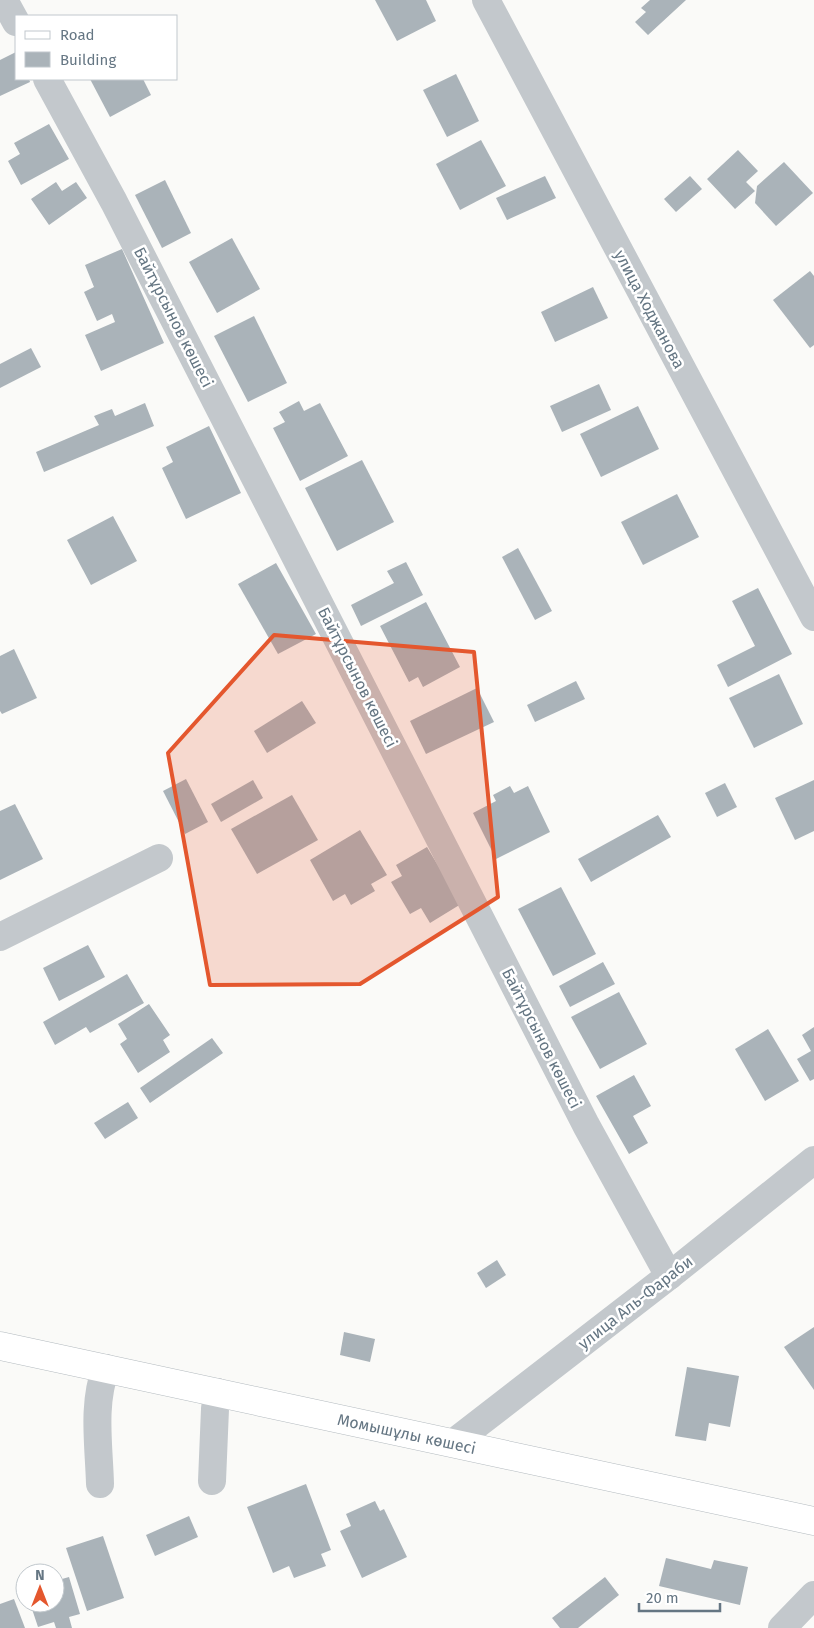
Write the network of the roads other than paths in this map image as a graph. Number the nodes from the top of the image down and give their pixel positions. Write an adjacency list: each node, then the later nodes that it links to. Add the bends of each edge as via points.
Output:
1 (4, 0): 3 (street)
2 (486, 0): 5 (street, улица Ходжанова)
3 (15, 20)
4 (48, 80): 9 (street, Байтұрсынов көшесі, via 124,219 586,1124)
5 (814, 617)
6 (159, 858): 7 (street)
7 (0, 937)
8 (814, 1160): 9 (street, улица Аль-Фараби)
9 (669, 1276): 13 (street, улица Аль-Фараби)
10 (2, 1350): 11 (main road, Момышұлы көшесі)
11 (106, 1368): 12 (main road, Момышұлы көшесі); 15 (street, via 100,1385 98,1415)
12 (217, 1392): 13 (main road, Момышұлы көшесі); 14 (street)
13 (453, 1443): 16 (main road, Момышұлы көшесі)
14 (212, 1481)
15 (100, 1484)
16 (814, 1521)
17 (814, 1595): 18 (street)
18 (782, 1628)

